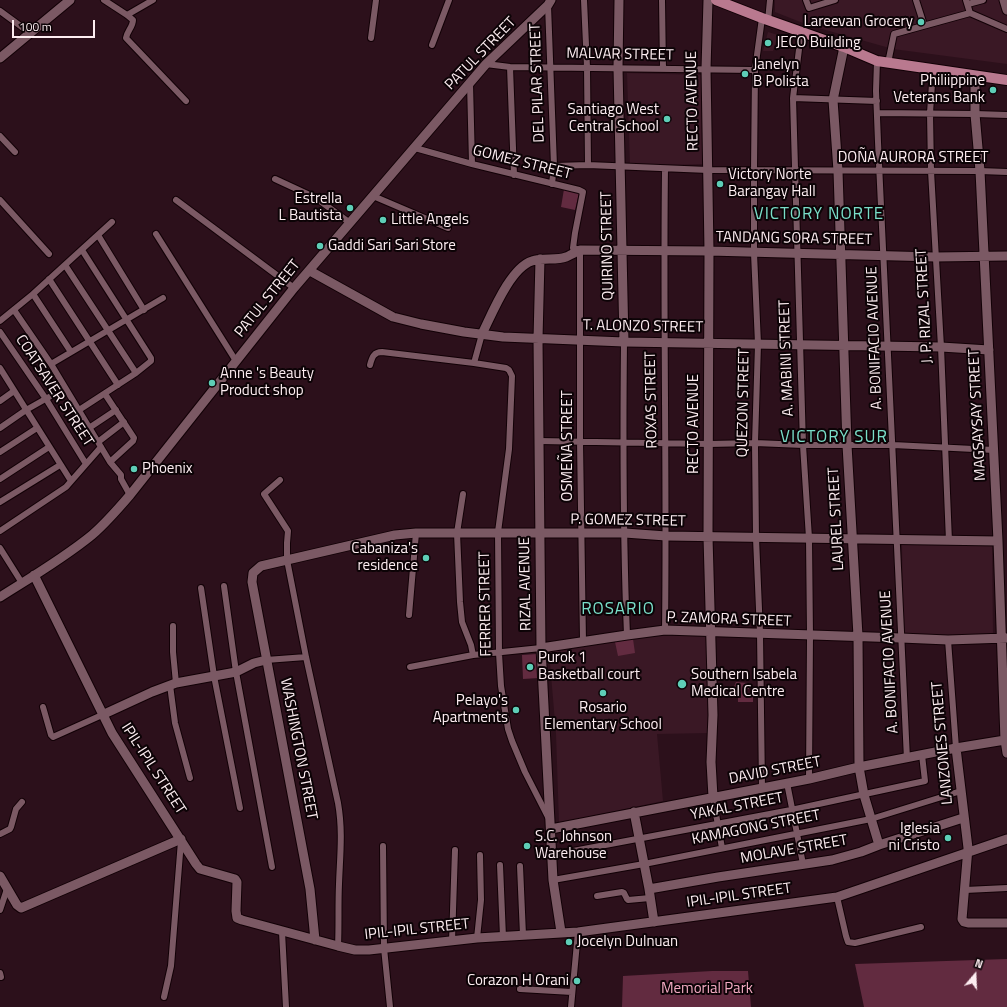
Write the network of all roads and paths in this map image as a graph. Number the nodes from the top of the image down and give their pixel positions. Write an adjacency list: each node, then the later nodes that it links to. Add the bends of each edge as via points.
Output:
1 (70, 0): 26 (street)
2 (104, 0): 22 (street)
3 (153, 0): 22 (street)
4 (376, 0): 28 (street)
5 (449, 0): 29 (street)
6 (584, 0): 36 (street)
7 (618, 0): 37 (street, QUIRINO STREET)
8 (662, 0): 38 (street)
9 (708, 0): 39 (street, RECTO AVENUE)
10 (716, 0): 23 (main road)
11 (770, 0): 23 (street, QUEZON STREET)
12 (806, 0): 13 (street, via 809,8)
13 (835, 0)
14 (916, 0): 24 (street)
15 (983, 0): 17 (street)
16 (1004, 0): 19 (street)
17 (967, 2): 21 (street)
18 (550, 3): 33 (street, PATUL STREET); 35 (street, DEL PILAR STREET)
19 (1007, 10)
20 (0, 11): 26 (street)
21 (970, 13): 24 (street); 25 (street)
22 (127, 15): 47 (street, via 133,22 126,36 128,41)
23 (765, 20): 27 (main road); 41 (street, QUEZON STREET)
24 (924, 25): 32 (street, A. BONIFACIO AVENUE, via 894,34)
25 (1007, 29)
26 (30, 33): 31 (street)
27 (801, 33): 30 (main road); 45 (street, A. MABINI STREET)
28 (371, 38)
29 (432, 44)
30 (844, 47): 32 (main road); 46 (street, LAUREL STREET)
31 (1, 55)
32 (882, 62): 40 (main road); 48 (street, A. BONIFACIO AVENUE)
33 (486, 64): 34 (street, MALVAR STREET); 44 (street, PATUL STREET)
34 (510, 67): 35 (street, MALVAR STREET); 69 (street)
35 (551, 68): 36 (street, MALVAR STREET); 57 (street, DEL PILAR STREET)
36 (587, 68): 37 (street, MALVAR STREET); 58 (street)
37 (618, 68): 38 (street, MALVAR STREET); 59 (street, QUIRINO STREET)
38 (663, 69): 39 (street, MALVAR STREET)
39 (706, 69): 41 (street, MALVAR STREET); 61 (street, RECTO AVENUE)
40 (934, 69): 42 (main road); 50 (street, J. P. RIZAL STREET)
41 (755, 70): 62 (street, QUEZON STREET)
42 (975, 76): 43 (main road); 51 (street, MAGSAYSAY STREET)
43 (1007, 80)
44 (470, 83): 54 (street, PATUL STREET); 56 (street)
45 (793, 98): 46 (street); 63 (street, A. MABINI STREET)
46 (833, 100): 48 (street); 64 (street, LAUREL STREET)
47 (186, 101)
48 (877, 101): 49 (street, A. BONIFACIO AVENUE)
49 (877, 113): 50 (street); 65 (street, A. BONIFACIO AVENUE)
50 (930, 113): 51 (street); 66 (street, J. P. RIZAL STREET)
51 (975, 114): 52 (street); 67 (street, MAGSAYSAY STREET)
52 (1007, 115)
53 (0, 136): 55 (street)
54 (415, 148): 56 (street, GOMEZ STREET); 72 (street, PATUL STREET)
55 (14, 152)
56 (472, 164): 69 (street, GOMEZ STREET)
57 (554, 166): 58 (street, DOÑA AURORA STREET); 71 (street, DEL PILAR STREET)
58 (588, 166): 59 (street, DOÑA AURORA STREET)
59 (620, 167): 60 (street, DOÑA AURORA STREET); 82 (street, QUIRINO STREET)
60 (664, 169): 61 (street, DOÑA AURORA STREET); 83 (street, ROXAS STREET)
61 (708, 170): 62 (street, DOÑA AURORA STREET); 84 (street, RECTO AVENUE)
62 (754, 170): 63 (street, DOÑA AURORA STREET); 85 (street, QUEZON STREET)
63 (794, 170): 64 (street, DOÑA AURORA STREET); 87 (street, A. MABINI STREET)
64 (838, 170): 65 (street, DOÑA AURORA STREET); 88 (street, LAUREL STREET)
65 (880, 171): 66 (street, DOÑA AURORA STREET); 89 (street, A. BONIFACIO AVENUE)
66 (930, 171): 67 (street, DOÑA AURORA STREET); 91 (street, J. P. RIZAL STREET)
67 (980, 171): 68 (street, DOÑA AURORA STREET); 92 (street, MAGSAYSAY STREET)
68 (1007, 172)
69 (514, 175): 71 (street, GOMEZ STREET)
70 (275, 178): 76 (street, via 316,198)
71 (552, 184): 81 (street, GOMEZ STREET, via 583,192 573,248)
72 (373, 196): 76 (street, PATUL STREET); 77 (street)
73 (0, 200): 86 (street)
74 (176, 200): 97 (street)
75 (112, 222): 79 (street)
76 (350, 223): 95 (street, PATUL STREET)
77 (448, 228)
78 (156, 234): 120 (street)
79 (98, 235): 80 (street); 101 (street)
80 (82, 250): 94 (street); 102 (street)
81 (580, 250): 82 (street, TANDANG SORA STREET); 93 (street, via 566,258); 108 (street, OSMEÑA STREET)
82 (623, 250): 83 (street, TANDANG SORA STREET); 110 (street, QUIRINO STREET)
83 (664, 251): 84 (street, TANDANG SORA STREET); 111 (street, ROXAS STREET)
84 (708, 251): 85 (street, TANDANG SORA STREET); 112 (street, RECTO AVENUE)
85 (754, 253): 87 (street, TANDANG SORA STREET); 113 (street, QUEZON STREET)
86 (49, 254)
87 (797, 254): 88 (street, TANDANG SORA STREET); 114 (street, A. MABINI STREET)
88 (841, 255): 89 (street, TANDANG SORA STREET); 115 (street, LAUREL STREET)
89 (885, 256): 91 (street, TANDANG SORA STREET); 116 (street, A. BONIFACIO AVENUE)
90 (1007, 256): 92 (street, TANDANG SORA STREET)
91 (935, 257): 92 (street, TANDANG SORA STREET); 117 (street, J. P. RIZAL STREET)
92 (984, 257): 118 (street, MAGSAYSAY STREET)
93 (540, 259): 106 (street, via 529,262 513,276); 107 (street, RIZAL AVENUE)
94 (65, 265): 96 (street); 104 (street)
95 (310, 271): 97 (street, PATUL STREET); 106 (street, T. ALONZO STREET, via 393,317)
96 (49, 279): 98 (street); 109 (street)
97 (294, 288): 120 (street, PATUL STREET)
98 (33, 294): 100 (street); 119 (street)
99 (163, 298): 101 (street)
100 (14, 310): 103 (street); 122 (street)
101 (144, 310): 102 (street)
102 (126, 320): 104 (street); 125 (street, via 151,360)
103 (0, 321)
104 (108, 331): 109 (street); 125 (street)
105 (0, 332): 130 (street, COATSAVER STREET)
106 (482, 334): 107 (street, T. ALONZO STREET); 121 (street)
107 (538, 339): 108 (street, T. ALONZO STREET); 139 (street, RIZAL AVENUE)
108 (581, 340): 110 (street, T. ALONZO STREET); 140 (street, OSMEÑA STREET)
109 (89, 341): 119 (street); 126 (street)
110 (624, 342): 111 (street, T. ALONZO STREET); 141 (street, QUIRINO STREET)
111 (664, 342): 112 (street, T. ALONZO STREET); 142 (street, ROXAS STREET)
112 (708, 343): 113 (street, T. ALONZO STREET); 144 (street, RECTO AVENUE)
113 (758, 344): 114 (street, T. ALONZO STREET); 143 (street, QUEZON STREET)
114 (800, 344): 115 (street, T. ALONZO STREET); 147 (street, A. MABINI STREET)
115 (843, 345): 116 (street, T. ALONZO STREET); 145 (street, LAUREL STREET)
116 (889, 347): 117 (street, T. ALONZO STREET); 148 (street, A. BONIFACIO AVENUE)
117 (941, 347): 118 (street, T. ALONZO STREET); 150 (street, J. P. RIZAL STREET)
118 (989, 350): 151 (street, MAGSAYSAY STREET)
119 (71, 352): 122 (street)
120 (236, 361): 160 (street, PATUL STREET)
121 (474, 363): 123 (street, via 378,352 373,356); 163 (street, FERRER STREET, via 506,368 512,376 509,449)
122 (51, 364): 127 (street)
123 (370, 365)
124 (1, 371): 128 (street)
125 (136, 373): 126 (street)
126 (118, 385): 129 (street)
127 (65, 388): 130 (street); 133 (street)
128 (14, 391): 131 (street); 132 (street)
129 (105, 394): 133 (street); 134 (street)
130 (46, 399): 132 (street); 154 (street, COATSAVER STREET)
131 (0, 401)
132 (26, 410): 136 (street); 137 (street)
133 (79, 410): 138 (street)
134 (116, 410): 135 (street); 138 (street)
135 (124, 422): 146 (street); 153 (street, via 134,439)
136 (0, 428)
137 (37, 428): 149 (street); 152 (street)
138 (89, 428): 146 (street)
139 (539, 441): 140 (street); 167 (street, RIZAL AVENUE)
140 (580, 442): 141 (street); 168 (street, OSMEÑA STREET)
141 (623, 443): 142 (street); 166 (street, QUIRINO STREET)
142 (666, 443): 144 (street); 169 (street, ROXAS STREET)
143 (755, 443): 144 (street); 147 (street); 171 (street, QUEZON STREET)
144 (709, 444): 170 (street, RECTO AVENUE)
145 (847, 444): 147 (street); 148 (street); 173 (street, LAUREL STREET)
146 (99, 445): 153 (street); 154 (street)
147 (803, 445): 172 (street, A. MABINI STREET)
148 (893, 445): 150 (street); 174 (street, A. BONIFACIO AVENUE)
149 (49, 446): 155 (street); 156 (street)
150 (945, 448): 151 (street); 175 (street, J. P. RIZAL STREET)
151 (994, 450): 176 (street, MAGSAYSAY STREET)
152 (0, 452)
153 (110, 462): 160 (street, via 122,475 121,479)
154 (86, 464): 158 (street)
155 (60, 465): 158 (street); 161 (street)
156 (0, 479)
157 (280, 480): 178 (street, via 264,494 287,528)
158 (71, 481): 162 (street, via 60,492)
159 (463, 494): 165 (street)
160 (130, 495): 180 (street, PATUL STREET, via 93,535)
161 (0, 502)
162 (0, 530)
163 (498, 532): 165 (street, P. GOMEZ STREET); 167 (street, P. GOMEZ STREET); 198 (street, FERRER STREET)
164 (416, 533): 165 (street, P. GOMEZ STREET); 178 (street, P. GOMEZ STREET, via 394,535); 185 (street)
165 (457, 533): 199 (street, via 462,622)
166 (625, 533): 168 (street, P. GOMEZ STREET); 169 (street, P. GOMEZ STREET); 190 (street, QUIRINO STREET)
167 (539, 534): 168 (street, P. GOMEZ STREET); 197 (street, RIZAL AVENUE)
168 (582, 534): 196 (street, OSMEÑA STREET)
169 (666, 536): 170 (street, P. GOMEZ STREET); 187 (street, ROXAS STREET)
170 (708, 536): 171 (street, P. GOMEZ STREET); 188 (street, RECTO AVENUE)
171 (756, 538): 172 (street, P. GOMEZ STREET); 189 (street, QUEZON STREET)
172 (809, 538): 173 (street, P. GOMEZ STREET); 191 (street, A. MABINI STREET)
173 (853, 540): 174 (street, P. GOMEZ STREET); 192 (street, LAUREL STREET)
174 (897, 540): 175 (street, P. GOMEZ STREET); 193 (street, A. BONIFACIO AVENUE)
175 (949, 541): 176 (street, P. GOMEZ STREET)
176 (998, 541): 194 (street, MAGSAYSAY STREET)
177 (0, 548): 181 (street)
178 (287, 560): 179 (street, P. GOMEZ STREET); 200 (street)
179 (261, 566): 201 (street, WASHINGTON STREET, via 253,573 252,582)
180 (34, 575): 181 (street, PATUL STREET); 208 (street, IPIL-IPIL STREET)
181 (22, 583): 184 (street, PATUL STREET)
182 (224, 586): 204 (street)
183 (201, 588): 205 (street)
184 (0, 597)
185 (409, 615)
186 (173, 626): 206 (street)
187 (665, 630): 188 (street, P. ZAMORA STREET); 190 (street, P. ZAMORA STREET)
188 (710, 631): 189 (street, P. ZAMORA STREET); 221 (street, RECTO AVENUE)
189 (760, 633): 191 (street, P. ZAMORA STREET); 218 (street, QUEZON STREET)
190 (627, 634): 196 (street, P. ZAMORA STREET)
191 (810, 636): 192 (street, P. ZAMORA STREET); 216 (street, A. MABINI STREET)
192 (858, 636): 193 (street, P. ZAMORA STREET); 214 (street, LAUREL STREET)
193 (901, 638): 195 (street, P. ZAMORA STREET); 213 (street, A. BONIFACIO AVENUE)
194 (1004, 638): 195 (street, P. ZAMORA STREET); 202 (street, MAGSAYSAY STREET)
195 (948, 640): 210 (street, LANZONES STREET)
196 (583, 641): 197 (street, P. ZAMORA STREET)
197 (541, 648): 198 (street, P. ZAMORA STREET); 229 (street, RIZAL AVENUE)
198 (499, 653): 199 (street, P. ZAMORA STREET); 229 (street, FERRER STREET, via 502,698 508,729 525,772)
199 (473, 655): 203 (street, P. ZAMORA STREET)
200 (306, 657): 201 (street); 267 (street, via 341,822)
201 (266, 660): 204 (street); 265 (street, WASHINGTON STREET, via 310,890)
202 (1005, 662): 209 (street, MAGSAYSAY STREET)
203 (410, 667)
204 (236, 672): 205 (street); 246 (street)
205 (214, 676): 206 (street); 223 (street)
206 (173, 684): 208 (street); 215 (street, via 175,723)
207 (43, 707): 208 (street, via 53,737)
208 (102, 715): 234 (street, IPIL-IPIL STREET)
209 (1006, 740): 210 (street, DAVID STREET); 211 (street, MAGSAYSAY STREET)
210 (956, 748): 212 (street, DAVID STREET); 219 (street, LANZONES STREET)
211 (1007, 754)
212 (922, 755): 213 (street, DAVID STREET); 220 (street, YAKAL STREET, via 925,781)
213 (908, 759): 214 (street, DAVID STREET)
214 (859, 767): 216 (street, DAVID STREET); 220 (street, LAUREL STREET)
215 (190, 778)
216 (809, 779): 217 (street, DAVID STREET)
217 (787, 783): 218 (street, DAVID STREET); 224 (street)
218 (762, 788): 221 (street, DAVID STREET)
219 (960, 791): 226 (street, LANZONES STREET); 227 (street, KAMAGONG STREET)
220 (864, 795): 224 (street, YAKAL STREET); 227 (street, LAUREL STREET)
221 (713, 797): 225 (street, DAVID STREET); 228 (street, RECTO AVENUE)
222 (22, 802): 230 (street, via 16,809 10,829)
223 (240, 808)
224 (791, 810): 228 (street, YAKAL STREET); 231 (street)
225 (634, 812): 229 (street, DAVID STREET); 232 (street)
226 (963, 818): 235 (street, MOLAVE STREET); 239 (street, LANZONES STREET)
227 (871, 819): 231 (street, KAMAGONG STREET); 235 (street, LAUREL STREET)
228 (718, 823): 232 (street, YAKAL STREET); 237 (street, RECTO AVENUE)
229 (551, 825): 241 (street, RIZAL AVENUE)
230 (0, 834)
231 (797, 834): 237 (street, KAMAGONG STREET); 243 (street)
232 (640, 839): 241 (street, YAKAL STREET); 242 (street)
233 (1007, 839): 239 (street, IPIL-IPIL STREET)
234 (181, 840): 250 (street, via 24,908 19,908); 259 (street, IPIL-IPIL STREET, via 200,869 235,879 237,918); 273 (street, via 171,966)
235 (879, 845): 243 (street, MOLAVE STREET, via 832,860)
236 (384, 846): 268 (street)
237 (722, 848): 242 (street, KAMAGONG STREET)
238 (455, 850): 266 (street)
239 (968, 852): 251 (street, LANZONES STREET); 254 (street, IPIL-IPIL STREET)
240 (480, 855): 264 (street, via 481,900)
241 (552, 855): 248 (street, RIZAL AVENUE)
242 (644, 864): 248 (street, KAMAGONG STREET); 252 (street)
243 (803, 864): 252 (street, MOLAVE STREET)
244 (500, 865): 263 (street)
245 (520, 866): 262 (street)
246 (272, 867)
247 (0, 876): 250 (street)
248 (553, 880): 260 (street, RIZAL AVENUE)
249 (1007, 888): 251 (street)
250 (7, 889): 255 (street)
251 (965, 890): 257 (street, LANZONES STREET, via 964,922)
252 (650, 893): 253 (street, MOLAVE STREET, via 628,900 622,892); 256 (street)
253 (597, 896)
254 (837, 897): 256 (street, IPIL-IPIL STREET); 258 (street, via 848,942 854,943)
255 (0, 910)
256 (654, 922): 261 (street, IPIL-IPIL STREET)
257 (1007, 923)
258 (921, 927)
259 (282, 932): 265 (street, IPIL-IPIL STREET); 274 (street)
260 (561, 932): 261 (street, IPIL-IPIL STREET); 262 (street, IPIL-IPIL STREET)
261 (578, 932): 272 (street)
262 (523, 935): 263 (street, IPIL-IPIL STREET)
263 (503, 937): 264 (street, IPIL-IPIL STREET)
264 (477, 938): 266 (street, IPIL-IPIL STREET)
265 (316, 940): 267 (street, IPIL-IPIL STREET)
266 (452, 941): 268 (street, IPIL-IPIL STREET)
267 (338, 946): 268 (street, IPIL-IPIL STREET, via 355,950)
268 (384, 948): 275 (street)
269 (0, 973): 270 (street)
270 (0, 977)
271 (520, 989): 272 (street)
272 (572, 992): 276 (street)
273 (164, 996)
274 (286, 1007)
275 (390, 1007)
276 (571, 1007)

